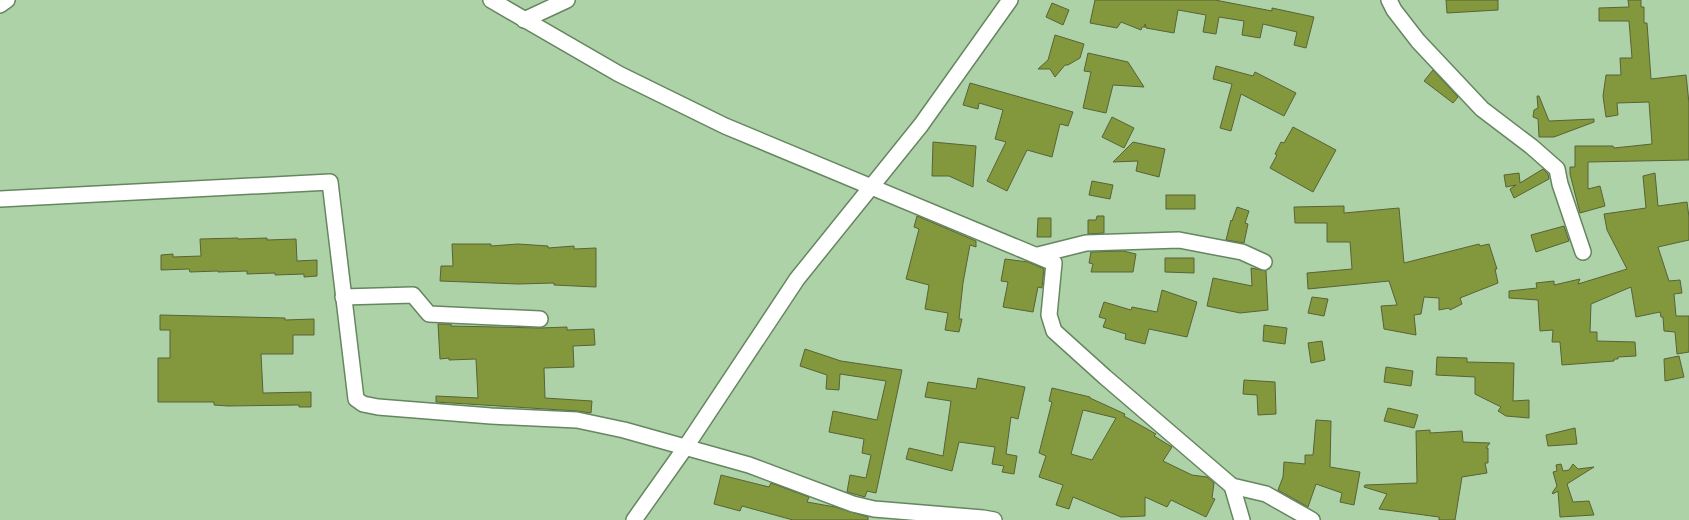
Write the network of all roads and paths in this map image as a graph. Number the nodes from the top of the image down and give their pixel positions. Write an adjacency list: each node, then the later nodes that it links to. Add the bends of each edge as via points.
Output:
1 (7, 0): 6 (street)
2 (491, 0): 7 (street)
3 (567, 0): 7 (street)
4 (1010, 0): 8 (street, via 921,125)
5 (1389, 0): 10 (street, via 1418,41 1482,109 1557,170)
6 (0, 5)
7 (524, 20): 8 (street, via 619,74 725,126)
8 (870, 186): 11 (street); 15 (street, via 797,279)
9 (0, 200): 13 (street, via 330,182)
10 (1583, 252)
11 (1038, 255): 12 (street, via 1086,243 1179,240 1242,252); 16 (street, via 1054,263 1049,315 1054,331)
12 (1264, 262)
13 (343, 297): 14 (street, via 413,295 429,314); 15 (street, via 356,399 363,404 577,420)
14 (540, 319)
15 (685, 448): 17 (street, via 749,465); 18 (street)
16 (1232, 486): 20 (street); 21 (street, via 1266,494)
17 (874, 515): 19 (street)
18 (634, 520)
19 (994, 520)
20 (1242, 520)
21 (1312, 520)

